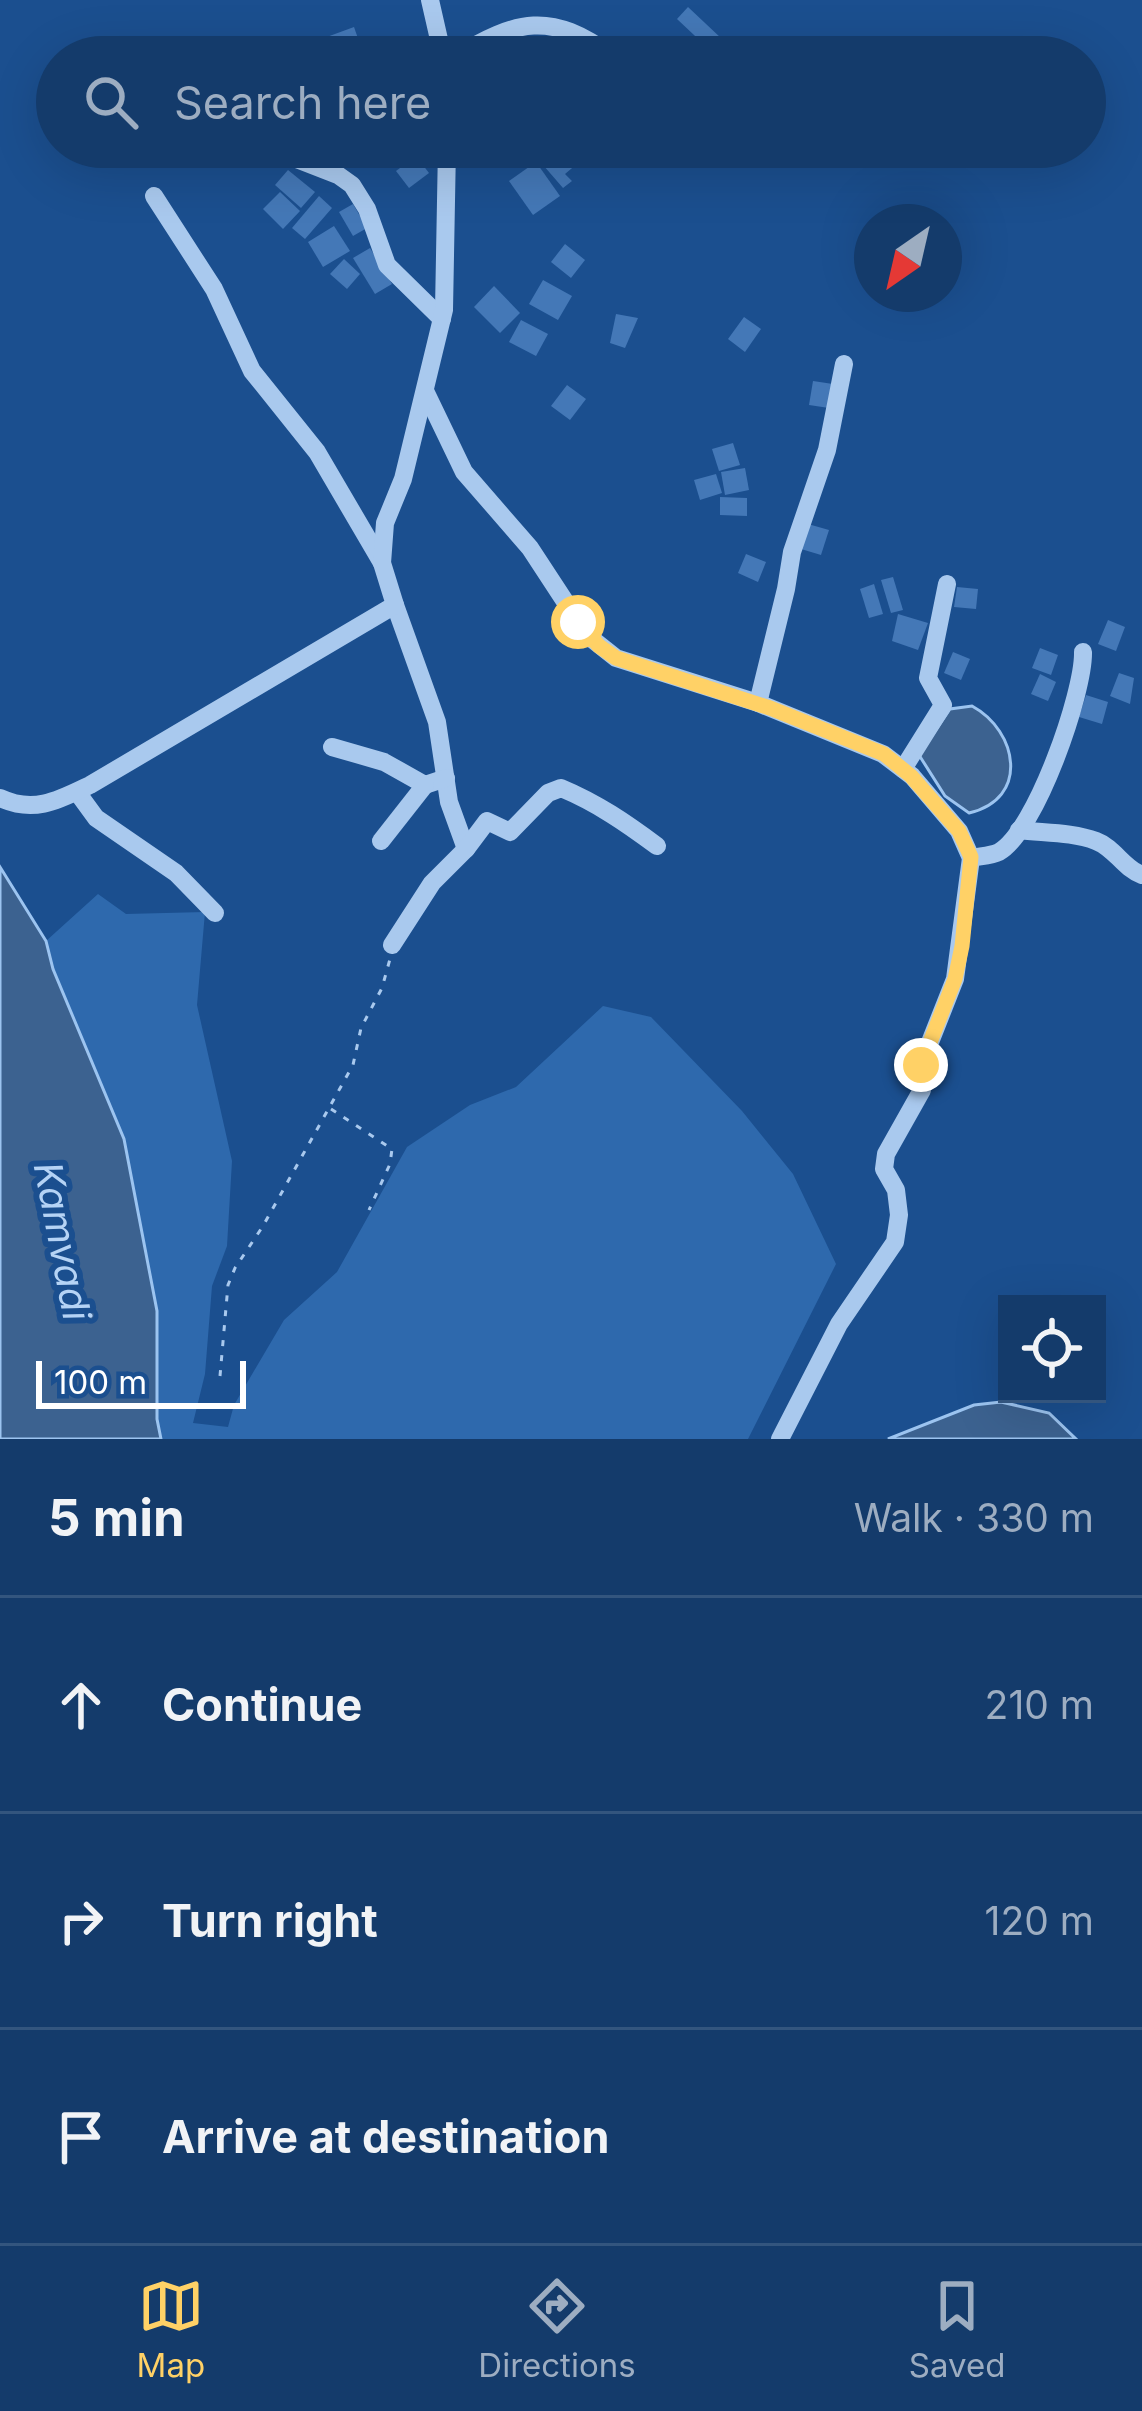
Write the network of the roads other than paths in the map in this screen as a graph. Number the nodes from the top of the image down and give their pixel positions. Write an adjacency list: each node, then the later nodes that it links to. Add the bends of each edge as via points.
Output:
1 (430, 0): 2 (street)
2 (438, 36)
3 (491, 36): 4 (street, via 532,25)
4 (568, 36)
5 (320, 168): 8 (street, via 352,185 387,265)
6 (446, 168): 8 (street)
7 (154, 196): 11 (street, via 214,289 252,371 317,452)
8 (442, 320): 10 (street)
9 (844, 364): 15 (street)
10 (426, 393): 11 (street, via 385,523); 15 (street, via 464,472 599,646)
11 (382, 563): 13 (street)
12 (947, 584): 17 (street, via 928,678 943,705)
13 (395, 605): 18 (street, via 436,722); 20 (street)
14 (1083, 652): 22 (street, via 1053,764)
15 (758, 704): 17 (street)
16 (332, 747): 19 (street)
17 (903, 769): 26 (street, via 959,831)
18 (446, 778): 19 (street); 25 (street)
19 (425, 785): 23 (street)
20 (76, 792): 21 (street, via 41,806); 28 (street, via 96,818 182,878)
21 (0, 798)
22 (1019, 830): 26 (street, via 999,851); 27 (street, via 1094,840)
23 (381, 841)
24 (657, 846): 25 (street, via 561,788 510,832 488,821)
25 (466, 849): 29 (street, via 432,883)
26 (971, 857): 30 (street, via 955,979 921,1065 922,1090 886,1154 899,1215 895,1242 838,1324)
27 (1142, 874)
28 (215, 913)
29 (392, 945)
30 (780, 1439)

